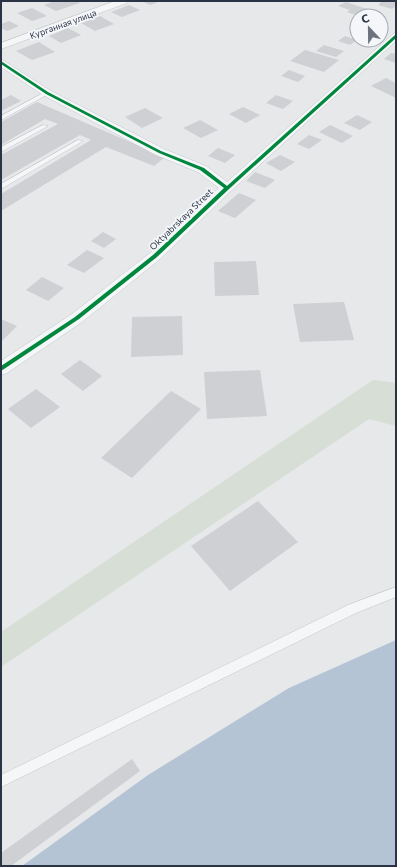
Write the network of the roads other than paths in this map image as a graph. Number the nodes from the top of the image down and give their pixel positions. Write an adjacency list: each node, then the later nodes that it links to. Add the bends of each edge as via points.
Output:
1 (119, 2): 3 (street, Курганная улица)
2 (396, 36): 11 (street, Oktyabrskaya Street)
3 (1, 46)
4 (1, 62): 5 (street)
5 (47, 93): 6 (lane); 11 (street, via 160,152 202,170)
6 (1, 118)
7 (45, 126): 9 (lane)
8 (80, 141): 10 (lane)
9 (1, 150)
10 (1, 187)
11 (227, 188): 12 (street, Oktyabrskaya Street, via 155,256 77,318)
12 (1, 369)
13 (396, 592): 14 (lane, via 352,609)
14 (1, 781)

